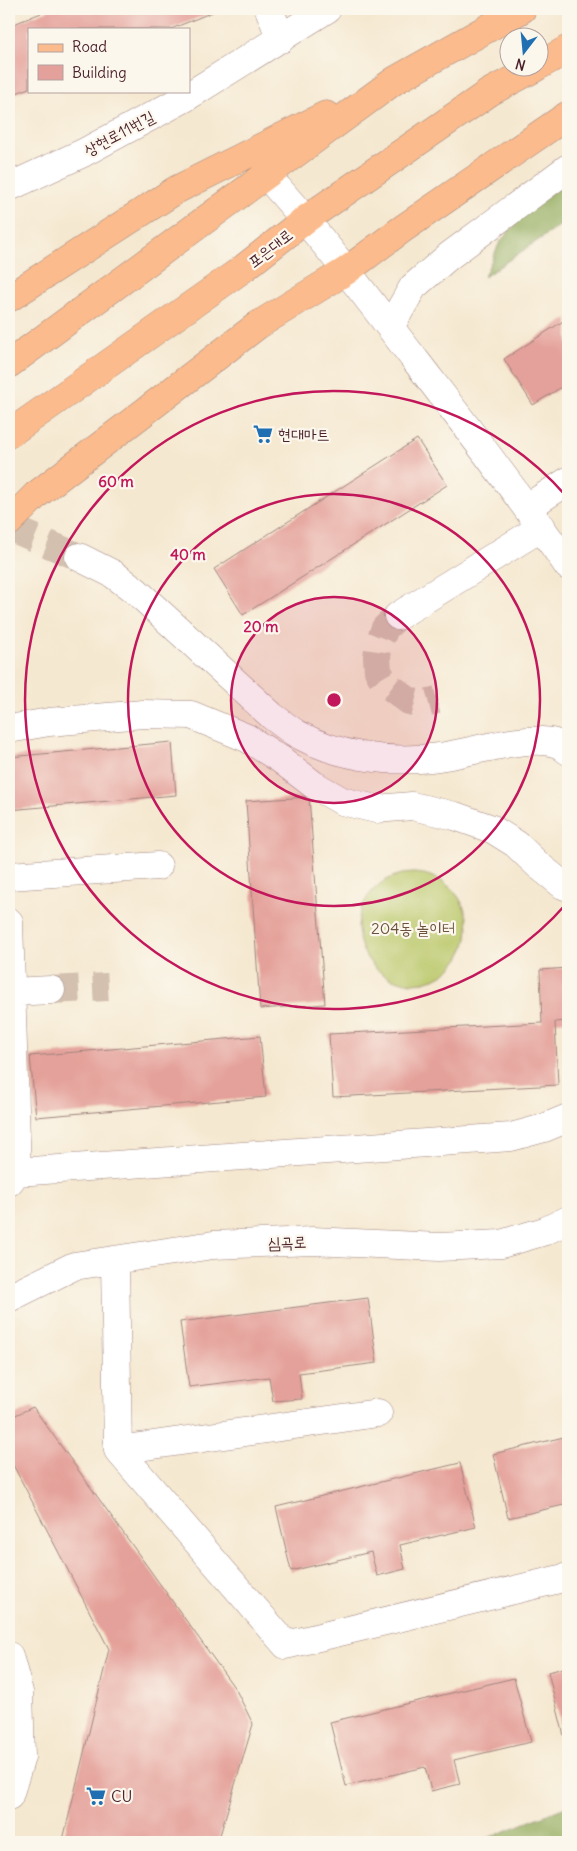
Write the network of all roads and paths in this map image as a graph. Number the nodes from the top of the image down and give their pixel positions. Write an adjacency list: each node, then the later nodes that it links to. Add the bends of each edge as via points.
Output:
1 (269, 9): 4 (street)
2 (328, 9): 4 (street, 상현로11번길)
3 (522, 9): 8 (main road)
4 (281, 39): 12 (street, 상현로11번길, via 185,98 82,153)
5 (568, 50): 6 (main road)
6 (550, 60)
7 (516, 78): 13 (main road, 포은대로, via 490,92)
8 (394, 81): 11 (main road); 15 (main road, via 176,190)
9 (568, 115): 14 (main road)
10 (568, 168): 16 (street, via 449,256 413,287)
11 (266, 175): 13 (street); 17 (main road)
12 (9, 187)
13 (306, 219): 14 (street); 18 (main road, 포은대로, via 244,268)
14 (346, 271): 16 (street); 21 (main road, via 258,325 36,495)
15 (9, 298)
16 (390, 327): 20 (street)
17 (9, 364)
18 (9, 434)
19 (568, 481): 20 (street)
20 (535, 517): 23 (street); 24 (street)
21 (10, 521)
22 (79, 557): 26 (street, via 113,574 136,591 272,716 298,734 332,749 366,757 431,758 533,740 556,743)
23 (568, 566)
24 (398, 616)
25 (9, 728): 29 (street, via 143,714 191,715 247,738 342,801 376,809 412,806 492,829 516,844)
26 (568, 751)
27 (158, 866): 28 (street)
28 (9, 876)
29 (568, 887)
30 (9, 922): 32 (street)
31 (51, 990): 32 (street)
32 (11, 992): 34 (street)
33 (568, 1118): 34 (street, via 511,1137)
34 (13, 1177)
35 (568, 1220): 36 (street, 심곡로, via 545,1232 501,1244 439,1247 314,1241 213,1245)
36 (115, 1260): 37 (street, 심곡로, via 74,1266); 39 (street)
37 (9, 1298)
38 (378, 1413): 39 (street)
39 (118, 1450): 40 (street, via 286,1645)
40 (568, 1577)
41 (9, 1656): 42 (street, via 19,1692 21,1757)
42 (9, 1796)

